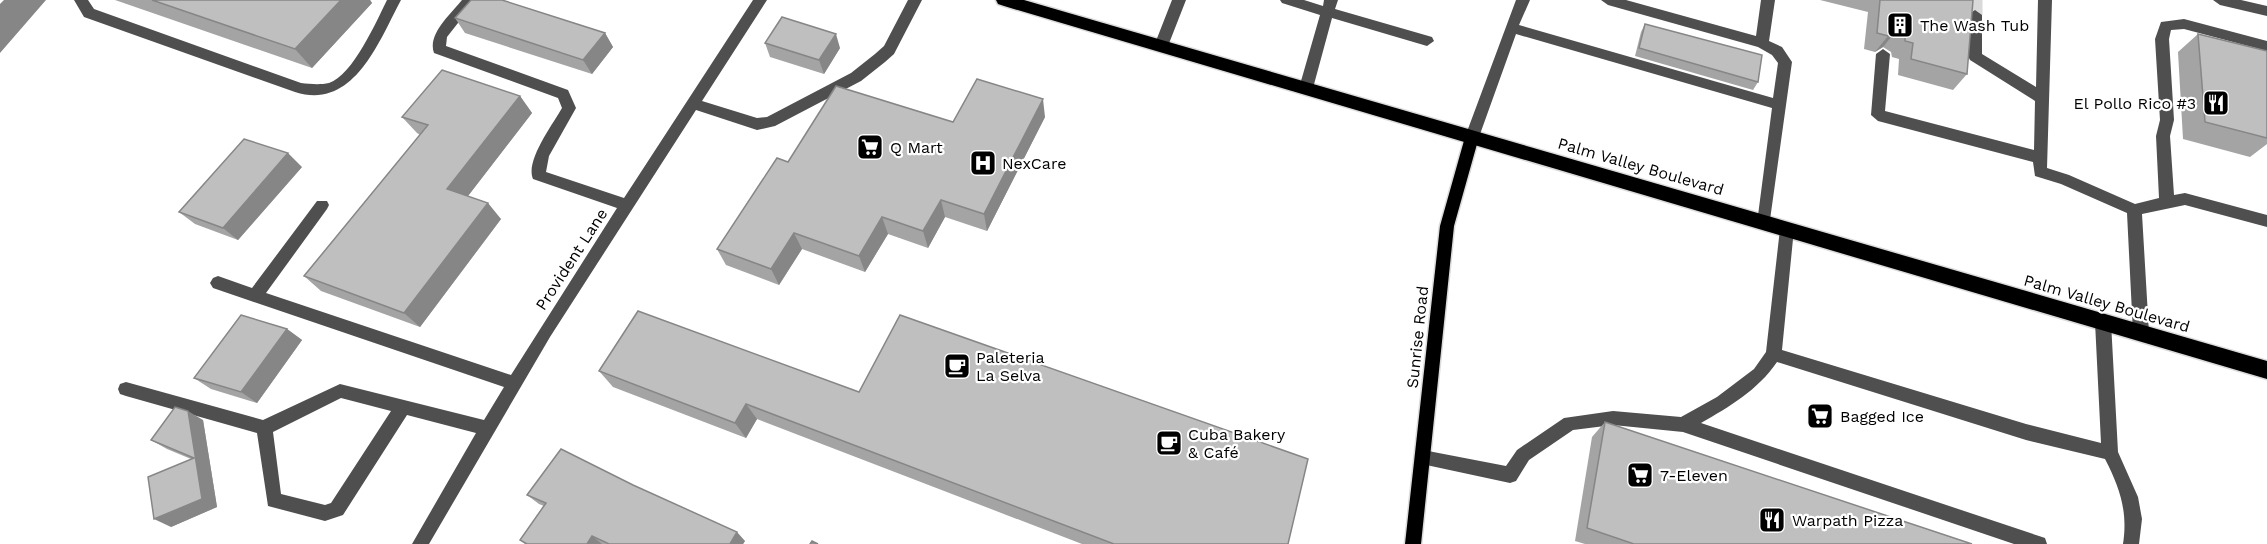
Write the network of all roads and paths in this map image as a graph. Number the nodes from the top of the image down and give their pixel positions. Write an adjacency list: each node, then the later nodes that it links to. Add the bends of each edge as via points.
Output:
1 (81, 0): 2 (street, via 89,13 300,88 316,90 336,86 347,77)
2 (394, 0)
3 (468, 0): 31 (street, via 441,36 439,50 563,94 569,108 542,155 538,175)
4 (760, 0): 25 (street, Provident Lane)
5 (915, 0): 25 (street, via 889,50 880,58 856,77 770,122 757,124)
6 (1004, 0): 20 (highway, Palm Valley Boulevard)
7 (1179, 0): 20 (street)
8 (1287, 0): 14 (street)
9 (1523, 0): 17 (street)
10 (1608, 0): 19 (street)
11 (1768, 0): 19 (street)
12 (2045, 0): 24 (street)
13 (2220, 0): 15 (street)
14 (1330, 6): 18 (street); 23 (street)
15 (2267, 11)
16 (1975, 15): 24 (street, via 1974,56)
17 (1511, 28): 26 (street); 27 (street)
18 (1427, 41)
19 (1762, 43): 26 (street, via 1777,51 1785,62)
20 (1161, 46): 23 (highway, Palm Valley Boulevard)
21 (2267, 46): 29 (street, via 2184,24 2166,26 2162,39)
22 (1883, 54): 28 (street, via 1878,115)
23 (1306, 88): 27 (highway, Palm Valley Boulevard)
24 (2042, 98): 28 (street)
25 (693, 103): 31 (street, Provident Lane)
26 (1779, 105): 34 (street)
27 (1472, 137): 34 (highway, Palm Valley Boulevard); 49 (main road, Sunrise Road, via 1447,226)
28 (2040, 158): 32 (street, via 2040,172)
29 (2167, 203): 32 (street); 33 (street, via 2185,199)
30 (322, 205): 37 (street)
31 (627, 205): 42 (street, Provident Lane)
32 (2134, 210): 39 (street)
33 (2267, 221)
34 (1764, 223): 35 (highway, Palm Valley Boulevard)
35 (1787, 229): 38 (highway, Palm Valley Boulevard); 40 (street)
36 (218, 283): 37 (street)
37 (255, 296): 42 (street)
38 (2103, 322): 39 (highway, Palm Valley Boulevard); 48 (street)
39 (2141, 333): 41 (highway, Palm Valley Boulevard)
40 (1774, 354): 45 (street, via 1760,374); 48 (street, via 2026,432)
41 (2267, 370)
42 (515, 383): 47 (street, Provident Lane)
43 (126, 389): 46 (street)
44 (403, 407): 46 (street, via 340,391); 46 (street, via 336,509 326,513 274,500); 47 (street)
45 (1683, 425): 49 (street, via 1613,418 1570,423 1523,455 1510,475); 52 (street)
46 (264, 428)
47 (488, 429): 50 (street, Provident Lane)
48 (2110, 453): 53 (street, via 2134,504)
49 (1423, 458): 51 (main road, Sunrise Road)
50 (420, 544)
51 (1413, 544)
52 (2039, 544)
53 (2131, 544)

